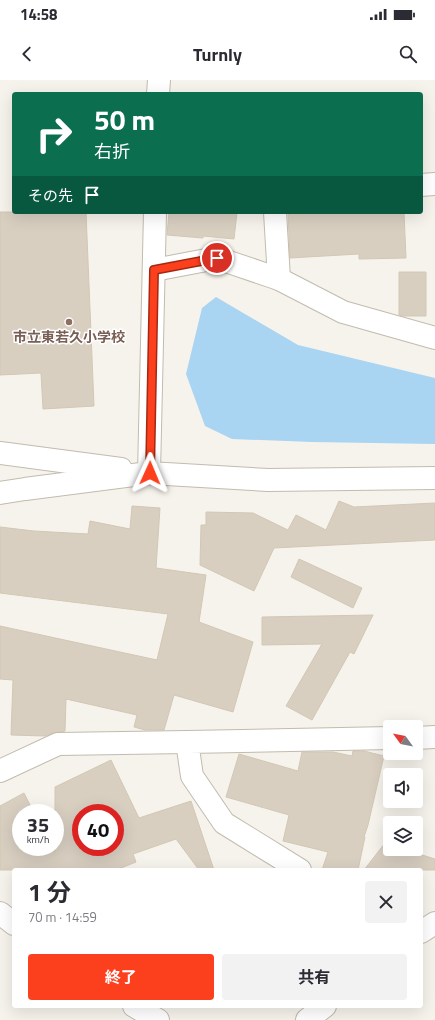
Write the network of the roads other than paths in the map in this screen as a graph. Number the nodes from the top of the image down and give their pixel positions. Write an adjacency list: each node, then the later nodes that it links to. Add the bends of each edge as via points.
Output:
1 (159, 80): 2 (street)
2 (158, 92)
3 (435, 184): 4 (street)
4 (423, 185)
5 (155, 214): 7 (street)
6 (275, 214): 8 (street)
7 (154, 270): 8 (street, via 217,258); 11 (street)
8 (279, 279): 9 (street, via 343,312)
9 (435, 338)
10 (0, 453): 11 (street)
11 (150, 473): 12 (street, via 268,480); 13 (street)
12 (435, 478)
13 (0, 493)
14 (383, 738): 17 (street)
15 (423, 738): 16 (street)
16 (435, 738)
17 (187, 742): 18 (street, via 58,744); 19 (street, via 192,776 224,823)
18 (0, 771)
19 (297, 868)
20 (0, 913): 21 (street)
21 (12, 922)
22 (435, 923): 23 (street)
23 (423, 931)
24 (137, 1008): 26 (street)
25 (322, 1008): 27 (street)
26 (158, 1020)
27 (307, 1020)

